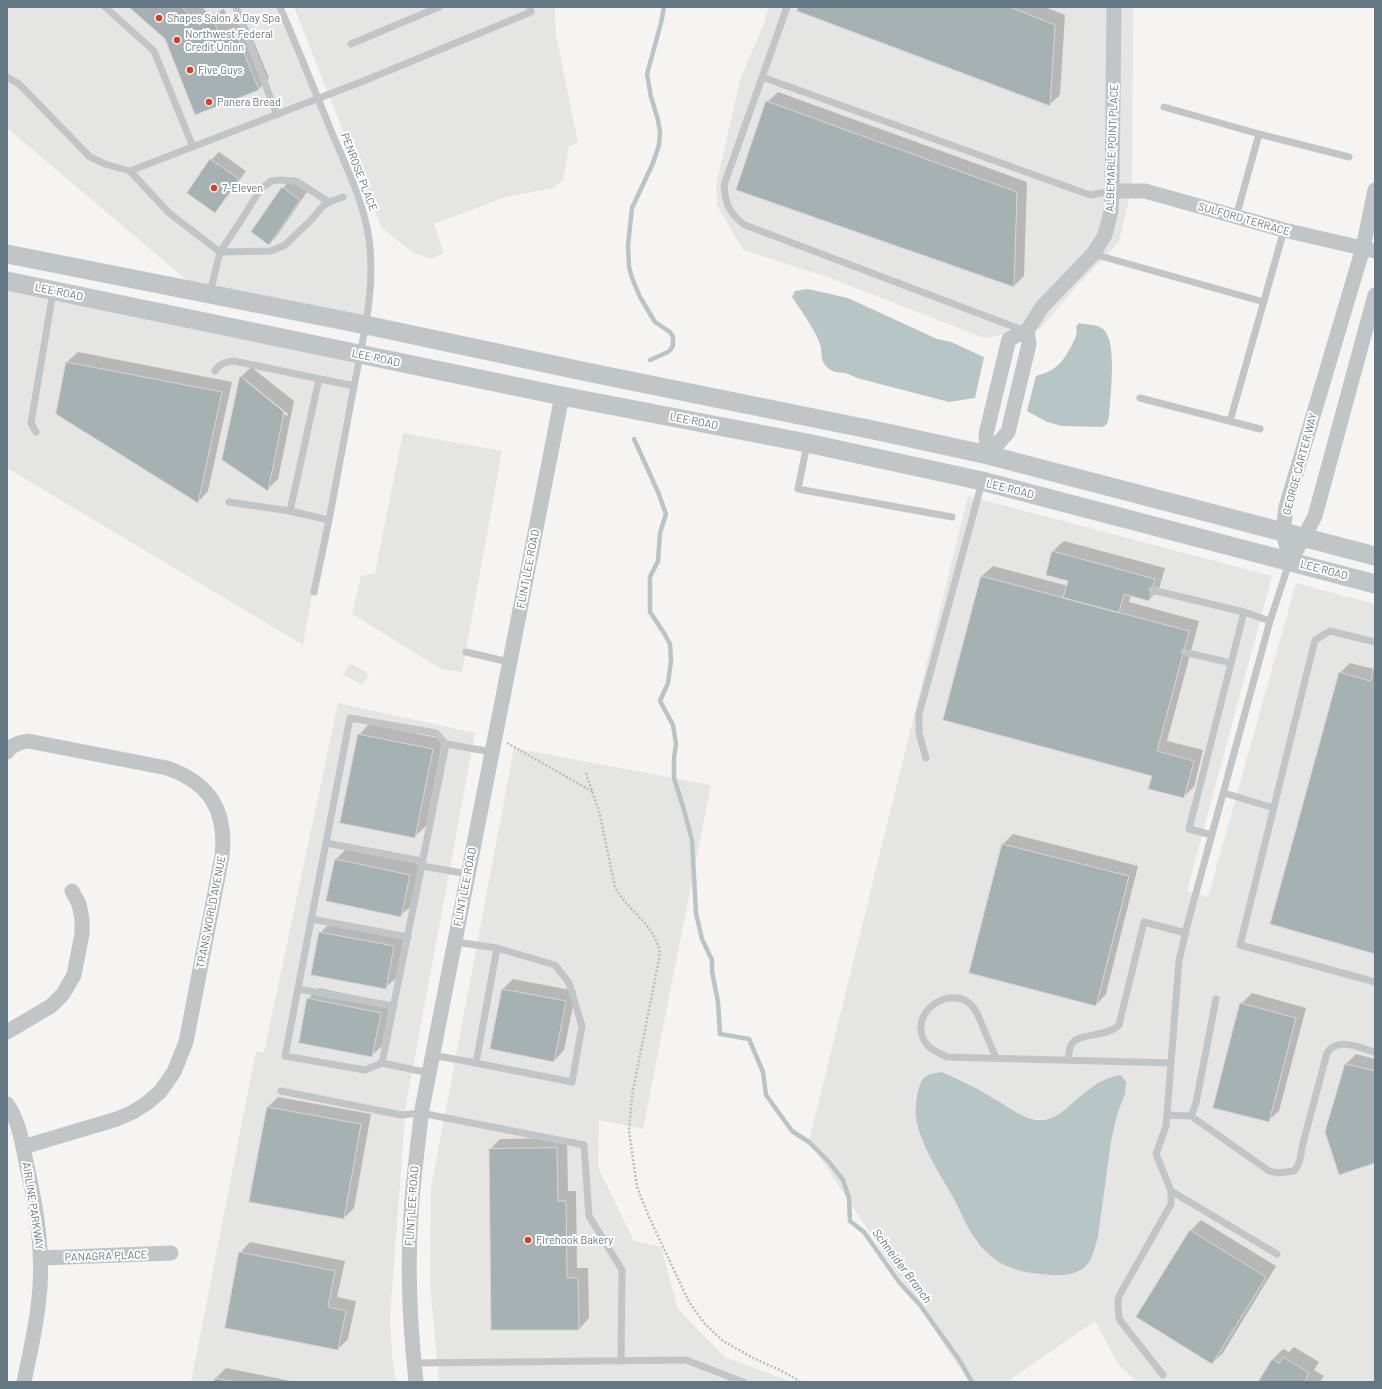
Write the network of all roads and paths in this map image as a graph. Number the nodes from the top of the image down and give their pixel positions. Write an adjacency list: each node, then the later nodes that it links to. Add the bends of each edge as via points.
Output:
1 (106, 7): 15 (lane, via 154,51)
2 (236, 7): 13 (lane)
3 (280, 7): 11 (lane, PENROSE PLACE)
4 (438, 7): 8 (lane)
5 (530, 7): 11 (lane, via 531,12)
6 (787, 7): 10 (lane)
7 (1114, 7): 19 (street, ALBEMARLE POINT PLACE)
8 (351, 44)
9 (7, 77): 17 (lane, via 19,84 90,157)
10 (762, 78): 19 (lane, via 1090,195); 34 (lane, via 724,185 728,206 735,218 745,225)
11 (318, 98): 13 (lane); 33 (lane, PENROSE PLACE, via 344,160 369,238 370,291)
12 (1164, 107): 14 (lane)
13 (277, 115): 15 (lane)
14 (1259, 134): 16 (lane); 22 (lane)
15 (193, 147): 17 (lane)
16 (1349, 157)
17 (130, 171): 25 (lane, via 169,213)
18 (1375, 190): 24 (street, GEORGE CARTER WAY)
19 (1112, 191): 22 (street, SULFORD TERRACE, via 1144,191); 27 (street, ALBEMARLE POINT PLACE, via 1108,227)
20 (343, 197): 21 (lane)
21 (329, 202): 25 (lane, via 285,245 271,251); 25 (lane, via 296,181 271,181 260,190)
22 (1236, 218): 23 (street, SULFORD TERRACE)
23 (1284, 230): 24 (street, SULFORD TERRACE); 32 (lane)
24 (1369, 249): 51 (street, GEORGE CARTER WAY, via 1286,506)
25 (220, 252): 30 (lane)
26 (7, 254): 30 (street)
27 (1093, 254): 32 (lane); 34 (street, ALBEMARLE POINT PLACE, via 1042,307)
28 (7, 281): 29 (street, LEE ROAD)
29 (53, 291): 35 (street, LEE ROAD); 43 (lane, via 31,423)
30 (210, 295): 33 (street)
31 (1375, 295): 52 (street, via 1315,516)
32 (1264, 302): 41 (lane)
33 (366, 325): 35 (lane, PENROSE PLACE); 45 (street)
34 (1027, 331): 45 (street, via 1029,344 1008,432); 45 (street, via 1009,339 986,434)
35 (360, 354): 38 (lane, PENROSE PLACE); 39 (street, LEE ROAD)
36 (215, 371): 37 (lane, via 218,366 234,361)
37 (319, 379): 38 (lane); 48 (lane)
38 (354, 386): 50 (lane, PENROSE PLACE)
39 (562, 396): 44 (street, LEE ROAD); 63 (street, FLINT LEE ROAD)
40 (1140, 398): 41 (lane)
41 (1230, 421): 42 (lane)
42 (1260, 429)
43 (36, 432)
44 (807, 443): 46 (street, LEE ROAD); 49 (lane, via 798,489)
45 (988, 455): 51 (street)
46 (982, 482): 54 (street, LEE ROAD); 69 (lane, via 919,714 919,734)
47 (229, 502): 48 (lane)
48 (290, 511): 50 (lane)
49 (952, 517)
50 (329, 520): 57 (lane, PENROSE PLACE)
51 (1283, 532): 52 (street); 54 (street, GEORGE CARTER WAY)
52 (1304, 537): 53 (street); 54 (street)
53 (1375, 556)
54 (1290, 561): 55 (street, LEE ROAD); 59 (lane)
55 (1375, 584)
56 (1152, 590): 58 (lane)
57 (314, 592)
58 (1244, 612): 59 (lane); 64 (lane)
59 (1270, 621): 72 (lane)
60 (1375, 642): 73 (lane, via 1330,631 1315,640)
61 (466, 652): 63 (lane)
62 (1184, 652): 64 (lane)
63 (509, 662): 65 (street, FLINT LEE ROAD)
64 (1231, 663): 74 (lane, via 1189,829)
65 (495, 736): 68 (street, FLINT LEE ROAD); 71 (path)
66 (446, 744): 68 (lane); 75 (lane, via 436,733 350,718); 76 (lane)
67 (7, 752): 102 (street, TRANS WORLD AVENUE, via 11,747 28,741 179,772 202,788 211,799 223,826 224,840 186,1042 174,1072 160,1092 133,1112)
68 (492, 752): 77 (street, FLINT LEE ROAD)
69 (926, 758)
70 (586, 773): 71 (path)
71 (594, 792): 113 (path, via 615,887 619,896 650,928 660,954 632,1095 629,1130 637,1187 689,1302 705,1324 723,1341)
72 (1224, 793): 73 (lane); 74 (lane)
73 (1274, 808): 84 (lane, via 1240,945)
74 (1212, 835): 80 (lane)
75 (326, 843): 76 (lane); 79 (lane)
76 (422, 863): 77 (lane); 81 (lane)
77 (468, 874): 82 (street, FLINT LEE ROAD)
78 (72, 891): 88 (street, via 79,904 82,919 82,934 74,975 63,994 51,1006)
79 (311, 920): 81 (lane); 85 (lane)
80 (1186, 933): 92 (lane, via 1144,922 1119,1025 1106,1033 1077,1038 1071,1044); 95 (lane, via 1179,961)
81 (408, 937): 87 (lane)
82 (454, 942): 83 (lane); 90 (street, FLINT LEE ROAD)
83 (497, 948): 94 (lane); 94 (lane, via 555,965 569,983 582,1026 572,1082)
84 (1375, 982)
85 (298, 989): 87 (lane); 93 (lane, via 285,1056 365,1070)
86 (1216, 999): 101 (lane, via 1196,1103)
87 (394, 1006): 93 (lane)
88 (7, 1032)
89 (1375, 1052): 101 (lane, via 1346,1044 1330,1048 1301,1157 1294,1171 1269,1171)
90 (432, 1055): 94 (lane); 96 (street, FLINT LEE ROAD)
91 (996, 1058): 91 (lane, via 947,1056 935,1051 922,1035 922,1018 926,1010 938,1001 948,998 969,1002 974,1006); 92 (lane)
92 (1068, 1060): 95 (lane)
93 (382, 1063): 96 (lane)
94 (476, 1063)
95 (1171, 1063): 100 (lane)
96 (429, 1073): 99 (street, FLINT LEE ROAD)
97 (281, 1091): 99 (lane, via 401,1115)
98 (7, 1104): 102 (street, AIRLINE PARKWAY, via 20,1131)
99 (421, 1113): 107 (lane, via 584,1145 589,1216 622,1270); 108 (street, FLINT LEE ROAD, via 409,1250)
100 (1167, 1115): 101 (lane); 103 (lane, via 1166,1126 1156,1154)
101 (1191, 1116)
102 (23, 1147): 106 (street, AIRLINE PARKWAY, via 37,1220)
103 (1171, 1191): 105 (lane); 109 (lane, via 1171,1204 1119,1296 1118,1303 1119,1319)
104 (172, 1253): 106 (street, PANAGRA PLACE)
105 (1276, 1254)
106 (41, 1258): 110 (street, AIRLINE PARKWAY, via 38,1307)
107 (621, 1361): 108 (lane); 112 (lane, via 686,1360)
108 (414, 1363): 111 (street, FLINT LEE ROAD)
109 (1163, 1375)
110 (24, 1382)
111 (416, 1382)
112 (743, 1382)
113 (801, 1382)

